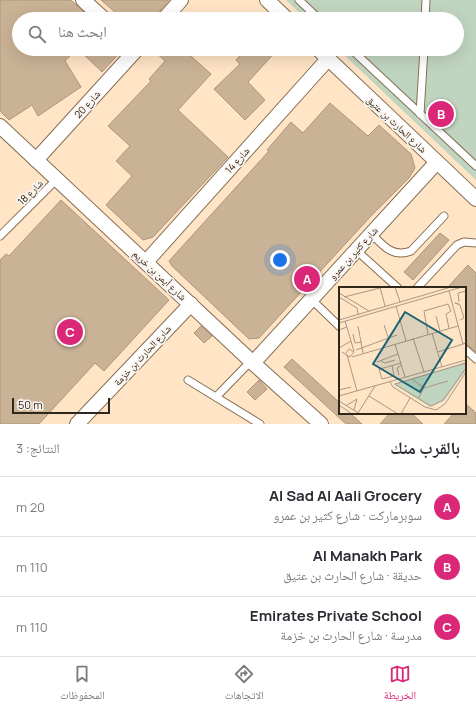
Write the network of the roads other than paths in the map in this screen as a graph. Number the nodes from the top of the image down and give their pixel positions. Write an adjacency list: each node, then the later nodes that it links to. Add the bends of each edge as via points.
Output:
1 (83, 0): 6 (street)
2 (181, 0): 7 (street)
3 (267, 0): 8 (street)
4 (299, 0): 9 (lane)
5 (426, 0): 10 (lane)
6 (96, 12)
7 (170, 12)
8 (280, 12)
9 (312, 12)
10 (425, 12)
11 (131, 56): 18 (street, شارع 20)
12 (321, 56): 28 (street, شارع 14)
13 (325, 56): 19 (street, شارع الحارث بن عتيق)
14 (358, 56): 16 (lane)
15 (424, 56): 16 (lane)
16 (420, 114): 20 (lane)
17 (0, 126): 18 (street, شارع أيمن بن خريم)
18 (36, 160): 21 (street, شارع أيمن بن خريم)
19 (437, 162): 22 (street, شارع الحارث بن عتيق); 24 (street, شارع كثير بن عمرو)
20 (476, 166)
21 (56, 180): 25 (lane, شارع 18); 28 (street, شارع أيمن بن خريم)
22 (476, 199)
23 (444, 216): 24 (lane, via 411,251 404,254 389,251)
24 (372, 233): 27 (street, شارع كثير بن عمرو)
25 (0, 236)
26 (476, 242): 30 (lane, via 464,242 452,250)
27 (356, 250): 29 (lane); 31 (street, شارع كثير بن عمرو)
28 (146, 262): 32 (street, شارع أيمن بن خريم)
29 (397, 287)
30 (418, 287)
31 (311, 299): 33 (lane); 36 (street, شارع كثير بن عمرو)
32 (190, 304): 36 (street, شارع أيمن بن خريم); 40 (street, شارع الحارث بن خزمة)
33 (339, 326)
34 (466, 350): 35 (lane)
35 (476, 359)
36 (252, 362): 38 (lane); 41 (street, شارع أيمن بن خريم)
37 (188, 380): 38 (lane)
38 (216, 397): 39 (lane)
39 (255, 423)
40 (78, 424)
41 (321, 424)

